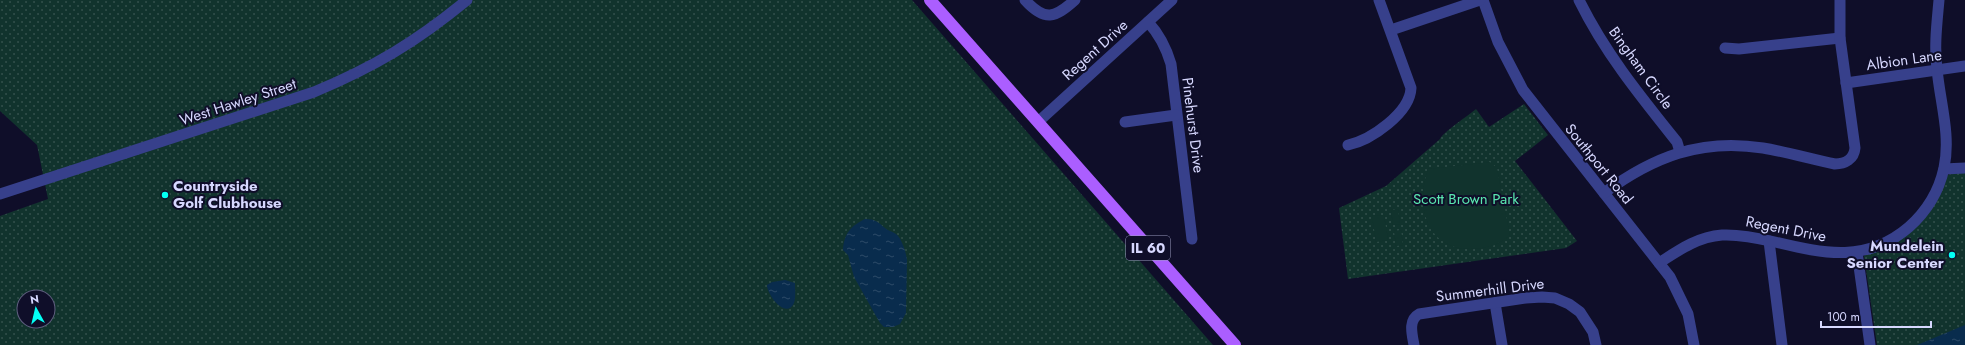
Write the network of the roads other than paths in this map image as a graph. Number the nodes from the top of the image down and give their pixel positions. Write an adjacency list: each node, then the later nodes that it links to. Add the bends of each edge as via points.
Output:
1 (467, 0): 26 (street, West Hawley Street, via 434,27 401,49 320,90)
2 (930, 0): 20 (main road, IL 60)
3 (1025, 0): 4 (street, via 1042,14 1052,16)
4 (1075, 0)
5 (1172, 0): 12 (street, Regent Drive)
6 (1379, 0): 13 (street)
7 (1480, 0): 13 (street)
8 (1483, 0): 27 (street, Southport Road, via 1498,42 1523,90)
9 (1579, 0): 23 (street, Bingham Circle, via 1603,44 1625,77 1677,142)
10 (1840, 0): 14 (street)
11 (1939, 0): 17 (street, Regent Drive)
12 (1148, 22): 19 (street, Pinehurst Drive, via 1167,48); 20 (street, Regent Drive)
13 (1391, 30): 22 (street, via 1411,88 1409,99 1406,106 1379,131 1360,142)
14 (1840, 38): 15 (street, via 1739,49); 18 (street)
15 (1725, 48)
16 (1965, 66): 17 (street, Albion Lane)
17 (1937, 70): 18 (street, Albion Lane); 25 (street, Regent Drive, via 1947,145)
18 (1846, 83): 23 (street, via 1855,154 1843,164 1764,148 1738,146 1714,146)
19 (1176, 115): 21 (street); 28 (street, Pinehurst Drive)
20 (1038, 122): 33 (main road, IL 60)
21 (1125, 122)
22 (1348, 145)
23 (1680, 152): 27 (street, via 1637,170)
24 (1965, 168): 25 (street)
25 (1944, 169): 30 (street, Regent Drive, via 1937,190 1916,221 1877,247)
26 (0, 194)
27 (1604, 194): 31 (street, Southport Road)
28 (1192, 239)
29 (1769, 241): 30 (street, Regent Drive, via 1823,253); 31 (street, Regent Drive, via 1732,235 1712,237 1685,246); 38 (street)
30 (1857, 252): 39 (street)
31 (1659, 263): 37 (street, Southport Road, via 1670,277 1688,314)
32 (1495, 303): 34 (street, Summerhill Drive, via 1419,314 1413,321); 35 (street); 36 (street, Summerhill Drive, via 1542,297 1562,301 1580,312 1588,322)
33 (1235, 345)
34 (1414, 345)
35 (1502, 345)
36 (1596, 345)
37 (1694, 345)
38 (1782, 345)
39 (1870, 345)

